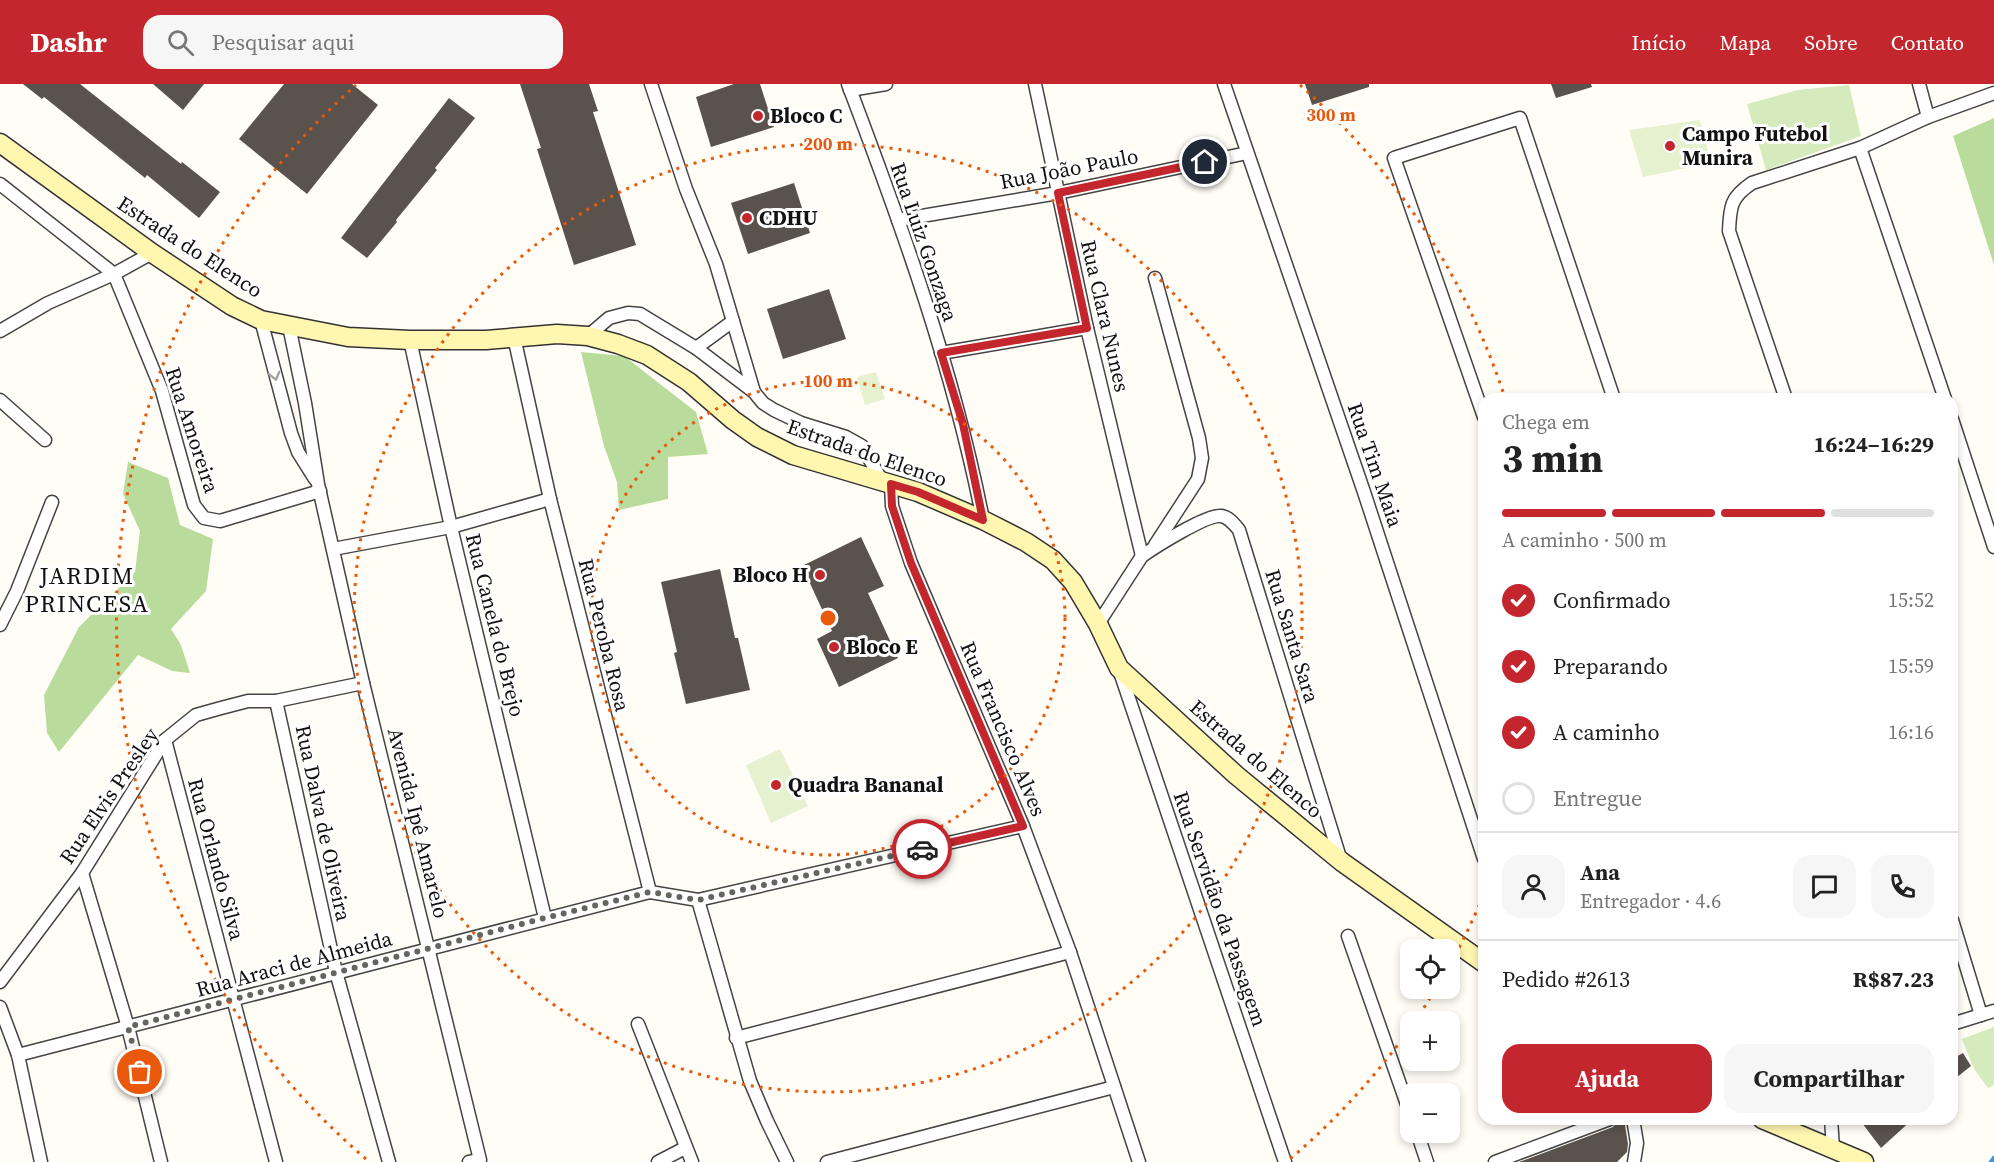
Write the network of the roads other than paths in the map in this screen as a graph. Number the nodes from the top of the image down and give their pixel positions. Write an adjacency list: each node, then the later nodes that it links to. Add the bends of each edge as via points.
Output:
1 (651, 84): 19 (street)
2 (886, 84): 6 (street)
3 (1035, 84): 13 (street, Rua Clara Nunes)
4 (1224, 84): 11 (street, Rua Tim Maia)
5 (1919, 84): 8 (street)
6 (849, 87): 14 (street, Rua Luiz Gonzaga)
7 (1994, 93): 8 (street)
8 (1928, 117): 10 (street)
9 (0, 142): 15 (street, Estrada do Elenco)
10 (1860, 148): 30 (street, via 1752,183 1732,202 1729,231); 31 (street)
11 (1247, 153): 13 (street, Rua João Paulo); 52 (street, Rua Tim Maia, via 1364,492)
12 (0, 184): 16 (street)
13 (1058, 193): 14 (street, Rua João Paulo); 21 (street, Rua Clara Nunes)
14 (898, 220): 27 (street, Rua Luiz Gonzaga)
15 (152, 253): 16 (street); 18 (street, Estrada do Elenco, via 232,306)
16 (114, 274): 22 (street, via 48,303); 37 (street, Rua Amoreira, via 162,391 194,505 204,518 220,521)
17 (1155, 278): 44 (street, via 1202,458 1198,479)
18 (261, 320): 20 (street, Estrada do Elenco); 37 (street, Avenida Ipê Amarelo, one-way to 37, via 291,433)
19 (733, 321): 26 (street); 28 (street)
20 (288, 326): 25 (street, Estrada do Elenco, via 348,337); 37 (street, Avenida Ipê Amarelo)
21 (1087, 328): 27 (street); 44 (street, Rua Clara Nunes)
22 (0, 331)
23 (588, 336): 24 (street, Estrada do Elenco); 26 (street, via 609,318 640,314); 36 (street, Estrada do Elenco, via 647,355 689,382 757,437 793,455)
24 (514, 337): 25 (street, Estrada do Elenco); 38 (street, Rua Peroba Rosa)
25 (410, 340): 41 (street, Rua Canela do Brejo)
26 (696, 348): 28 (street)
27 (941, 353): 40 (street, Rua Luiz Gonzaga, via 963,424)
28 (754, 392): 36 (street, via 774,411 862,446)
29 (1612, 393): 33 (street, via 1520,117 1394,158)
30 (1784, 393)
31 (1943, 393)
32 (0, 400): 35 (street)
33 (1478, 400)
34 (1958, 437): 42 (street)
35 (45, 440)
36 (886, 482): 40 (street, Estrada do Elenco); 51 (street, Rua Francisco Alves, via 911,563)
37 (319, 488): 43 (street, Avenida Ipê Amarelo)
38 (550, 499): 41 (street); 55 (street, Rua Peroba Rosa)
39 (52, 502): 46 (street)
40 (983, 520): 45 (street, Estrada do Elenco, via 1053,560 1073,582)
41 (451, 527): 43 (street); 57 (street, Rua Canela do Brejo)
42 (1994, 547)
43 (333, 549): 48 (street, Avenida Ipê Amarelo)
44 (1148, 552): 45 (street); 53 (street, Rua Santa Sara, via 1209,517 1230,519 1239,530)
45 (1098, 624): 47 (street, Estrada do Elenco)
46 (0, 625)
47 (1119, 668): 53 (street, Estrada do Elenco, via 1236,775); 93 (street, Rua Servidão da Passagem)
48 (363, 683): 49 (street, Rua Elvis Presley); 60 (street, Avenida Ipê Amarelo)
49 (276, 701): 50 (street, Rua Elvis Presley, via 248,701 196,715); 63 (street, Rua Dalva de Oliveira)
50 (165, 740): 54 (street, Rua Elvis Presley); 65 (street, Rua Orlando Silva)
51 (1023, 826): 56 (street); 61 (street, Rua Francisco Alves)
52 (1478, 842)
53 (1342, 862): 62 (street, Estrada do Elenco)
54 (82, 873): 64 (street, Rua Elvis Presley); 71 (street)
55 (650, 892): 56 (street); 57 (street, Rua Araci de Almeida)
56 (698, 900): 72 (street)
57 (545, 918): 60 (street, Rua Araci de Almeida)
58 (1348, 936): 74 (street)
59 (1958, 940): 68 (street)
60 (429, 949): 63 (street, Rua Araci de Almeida); 87 (street, Avenida Ipê Amarelo, via 480,1160)
61 (1070, 952): 72 (street); 75 (street, Rua Francisco Alves)
62 (1478, 959)
63 (336, 972): 65 (street, Rua Araci de Almeida); 86 (street, Rua Dalva de Oliveira)
64 (0, 982)
65 (233, 999): 71 (street, Rua Araci de Almeida); 85 (street, Rua Orlando Silva)
66 (0, 1007): 73 (street)
67 (1994, 1011): 68 (street)
68 (1981, 1015): 69 (street)
69 (1958, 1022)
70 (638, 1024): 81 (street)
71 (128, 1027): 73 (street, Rua Araci de Almeida); 84 (street)
72 (736, 1038): 90 (street, via 750,1081)
73 (18, 1055): 83 (street)
74 (1400, 1084)
75 (1114, 1087): 91 (street); 92 (street, Rua Francisco Alves)
76 (1594, 1125): 95 (street)
77 (1634, 1125): 96 (street)
78 (1777, 1125): 82 (street)
79 (1831, 1125): 82 (street)
80 (1421, 1143): 94 (street)
81 (685, 1148): 88 (street); 89 (street)
82 (1833, 1148): 97 (street)
83 (41, 1162)
84 (162, 1162)
85 (276, 1162)
86 (389, 1162)
87 (470, 1162)
88 (658, 1162)
89 (692, 1162)
90 (787, 1162)
91 (827, 1162)
92 (1139, 1162)
93 (1285, 1162)
94 (1427, 1162)
95 (1495, 1162)
96 (1634, 1162)
97 (1864, 1162)

